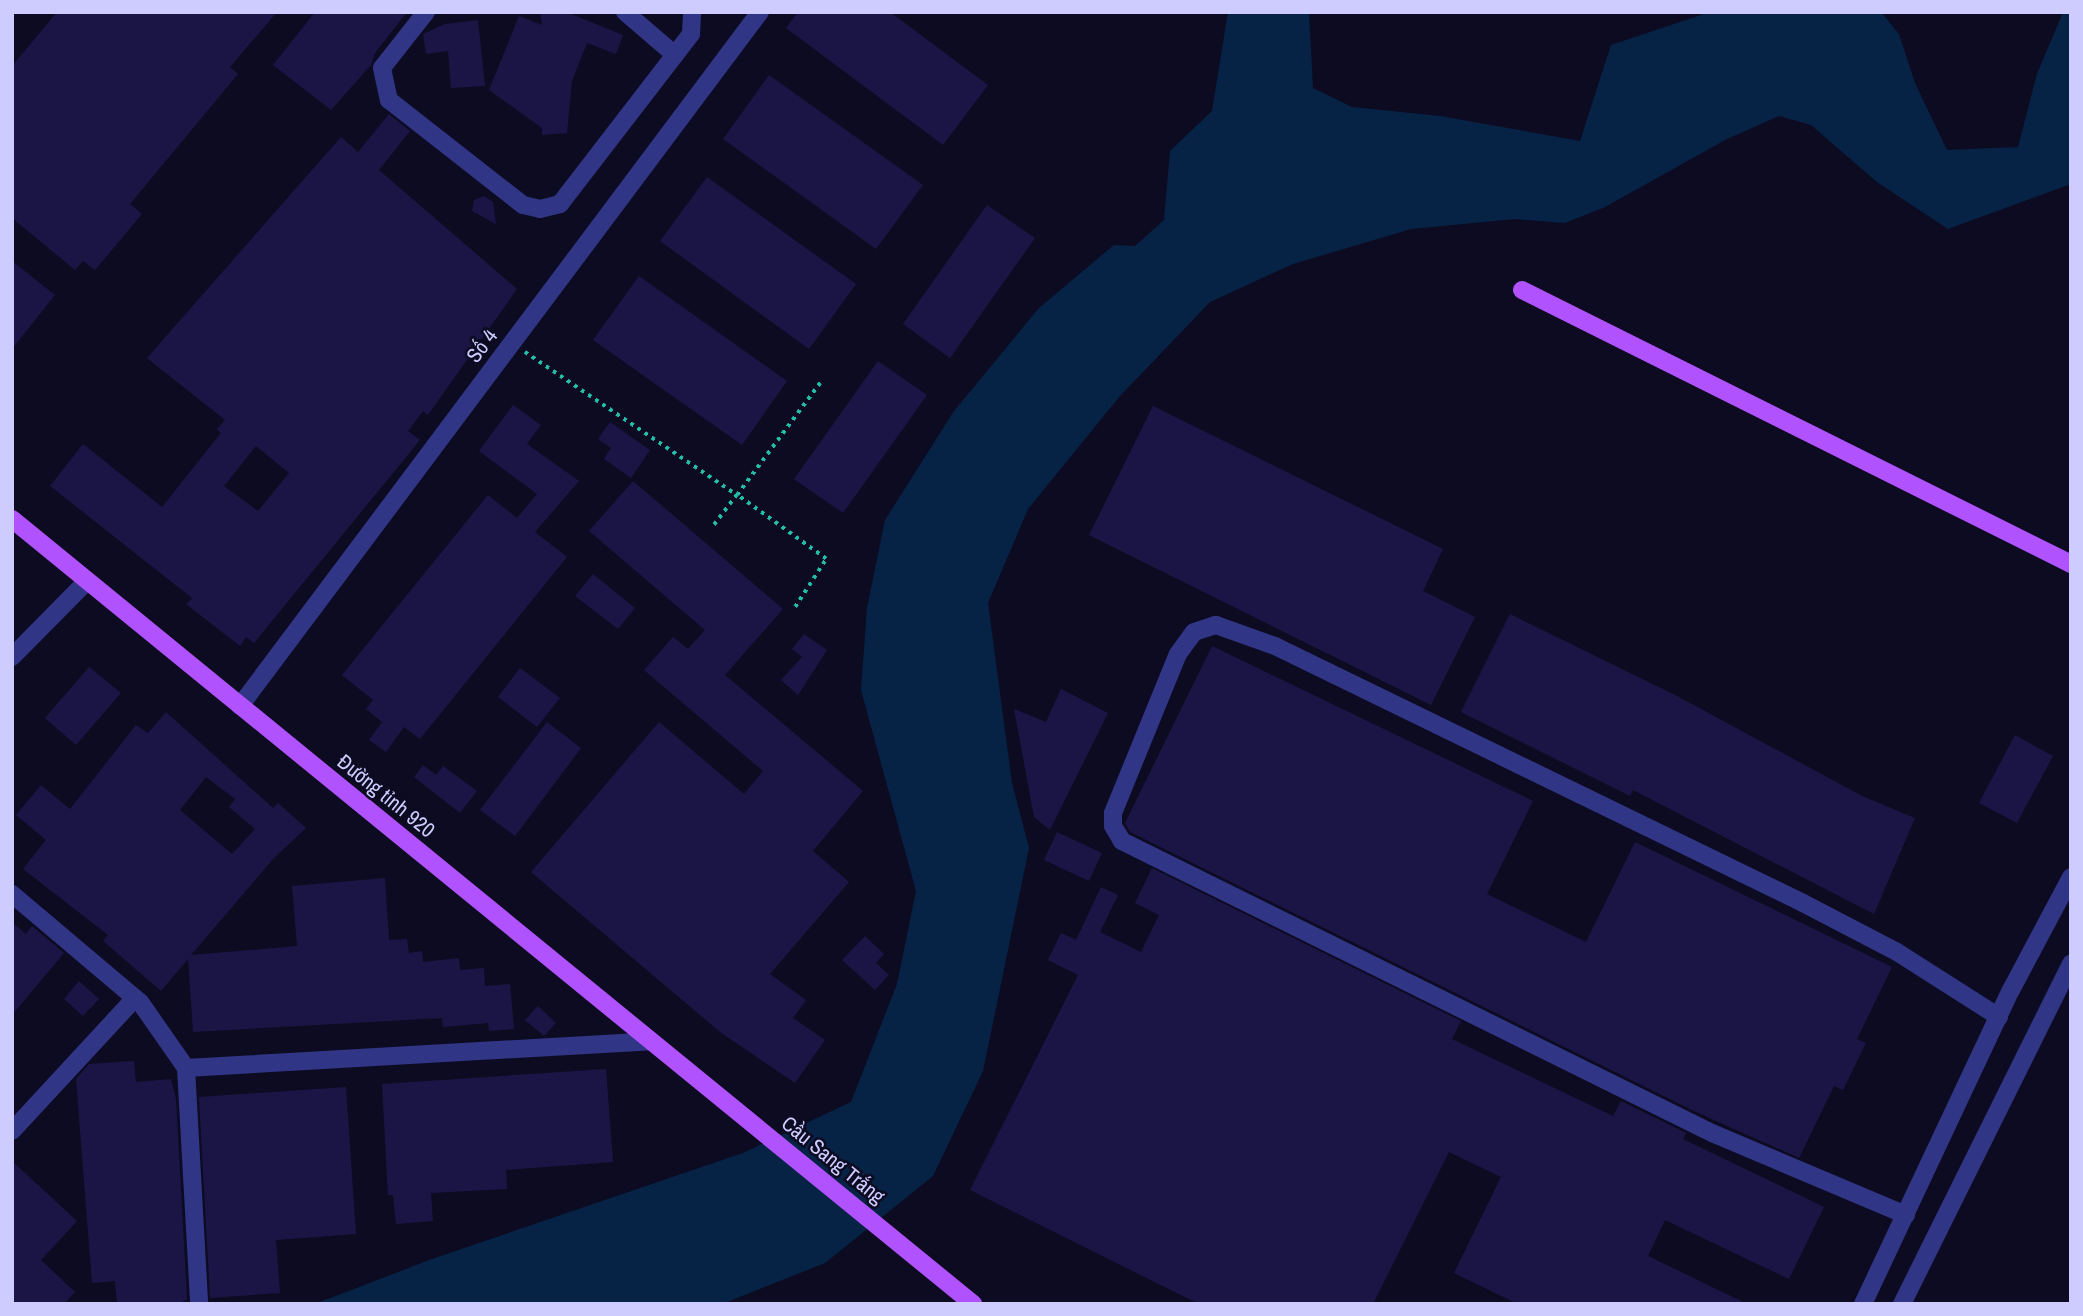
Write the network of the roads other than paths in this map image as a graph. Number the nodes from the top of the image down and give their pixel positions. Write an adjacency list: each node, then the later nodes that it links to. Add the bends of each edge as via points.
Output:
1 (426, 12): 5 (street, via 382,68 389,100 523,205 540,209 561,204)
2 (625, 12): 5 (street)
3 (692, 12): 5 (street, via 691,34)
4 (760, 12): 11 (street, Số 4)
5 (675, 55)
6 (1522, 290): 8 (main road)
7 (12, 519): 9 (main road, Đường tỉnh 920)
8 (2071, 564)
9 (87, 581): 10 (street); 11 (main road, Đường tỉnh 920)
10 (12, 657)
11 (240, 706): 17 (main road, Đường tỉnh 920)
12 (2071, 877): 16 (street)
13 (12, 894): 15 (street)
14 (2071, 964): 25 (street)
15 (135, 998): 18 (street); 20 (street)
16 (1999, 1017): 21 (street); 21 (street, via 1897,952 1803,903 1275,646 1216,625 1194,632 1178,654 1113,813 1113,826 1122,841 1714,1134)
17 (651, 1041): 18 (street); 19 (main road, Đường tỉnh 920)
18 (187, 1068): 22 (street)
19 (732, 1107): 23 (main road, Cầu Sang Trắng)
20 (12, 1131)
21 (1906, 1215): 24 (street)
22 (199, 1304)
23 (973, 1304)
24 (1863, 1304)
25 (1902, 1304)

